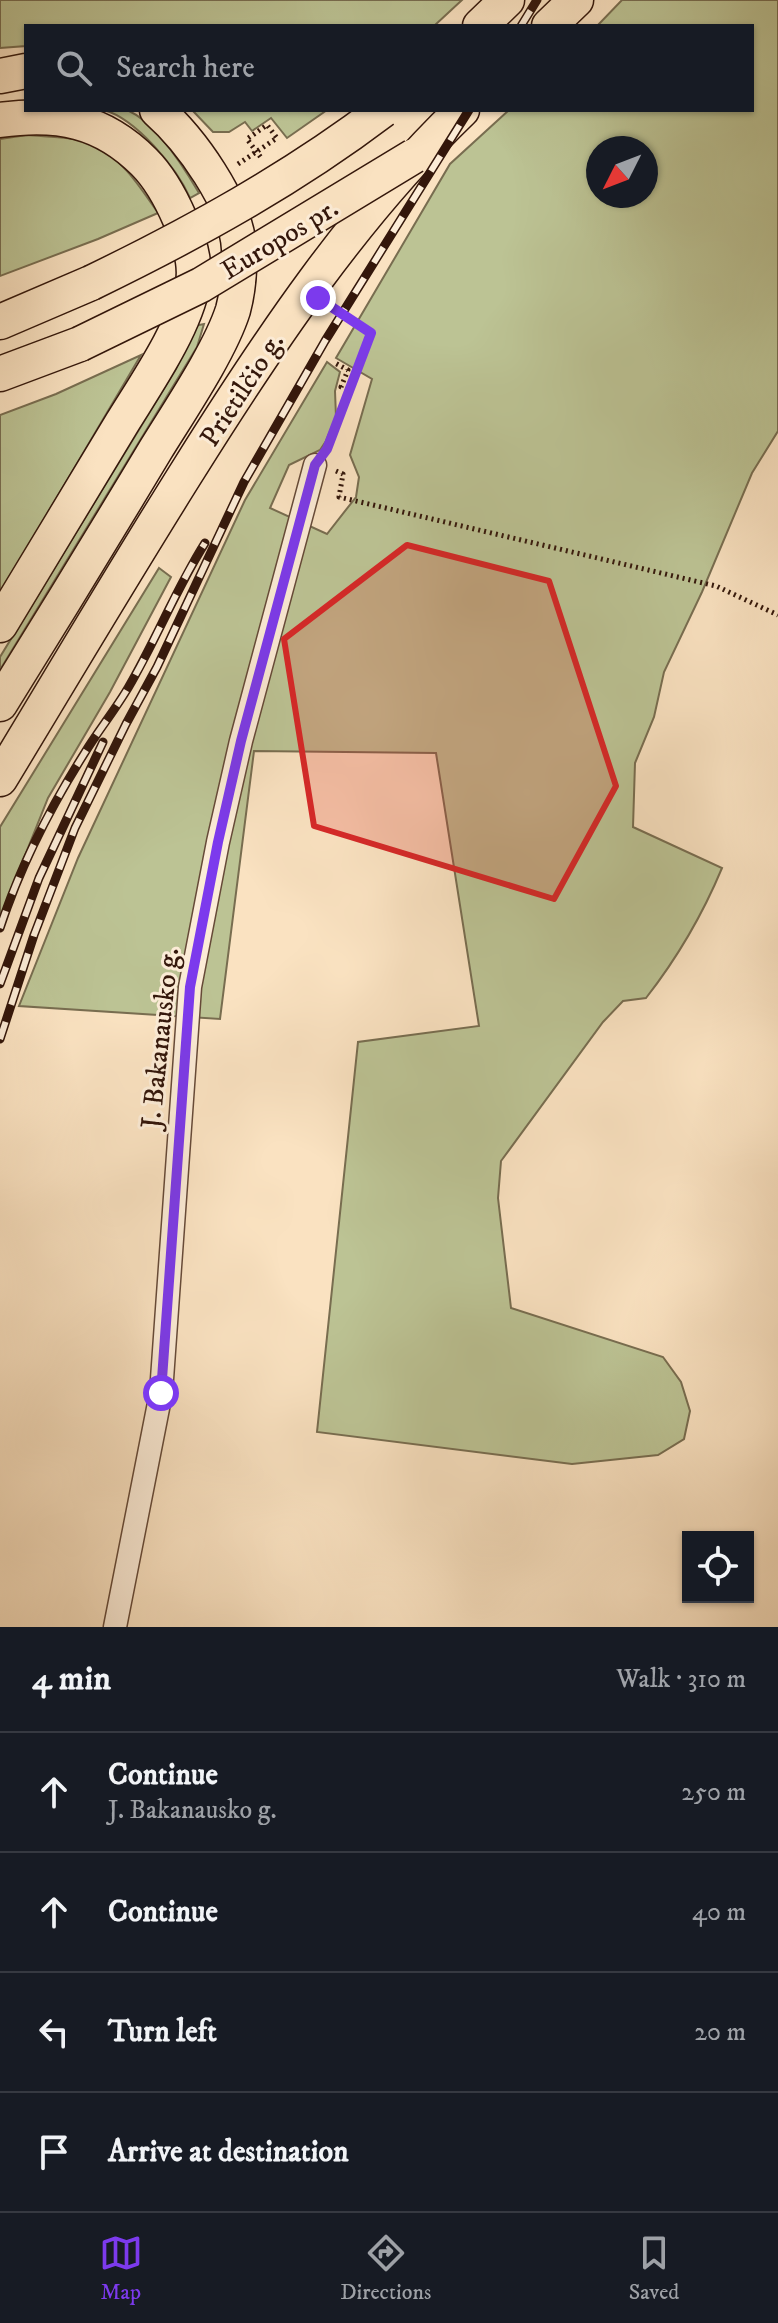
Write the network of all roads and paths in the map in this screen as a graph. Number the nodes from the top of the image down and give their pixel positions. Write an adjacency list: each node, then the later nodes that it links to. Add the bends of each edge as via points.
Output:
1 (507, 0): 3 (main road)
2 (576, 0): 4 (main road)
3 (482, 24)
4 (551, 24)
5 (24, 71): 6 (main road)
6 (0, 76)
7 (159, 112): 13 (main road)
8 (380, 112): 15 (main road, Europos pr., bridge, via 265,192 170,245)
9 (460, 112): 11 (main road, Europos pr.)
10 (0, 120): 21 (main road, via 64,119 98,127 126,145 147,165 179,214 194,281 159,362)
11 (414, 156): 17 (main road, Europos pr., bridge, via 201,285 80,344); 23 (main road, Prietilčio g., via 251,370)
12 (265, 163): 13 (path, via 256,151 247,139 267,125 277,138 264,146 252,155)
13 (213, 180): 22 (main road, via 239,245 233,311 186,399)
14 (318, 298): 18 (path, bridge, via 371,333)
15 (0, 322)
16 (333, 362): 18 (path, via 348,370 341,387)
17 (0, 374)
18 (349, 390): 19 (path, via 327,449)
19 (315, 465): 20 (path, via 343,474 339,497 716,586); 24 (street, J. Bakanausko g., via 241,741 190,987 161,1393)
20 (778, 615)
21 (0, 625)
22 (0, 704)
23 (0, 779)
24 (115, 1627)

